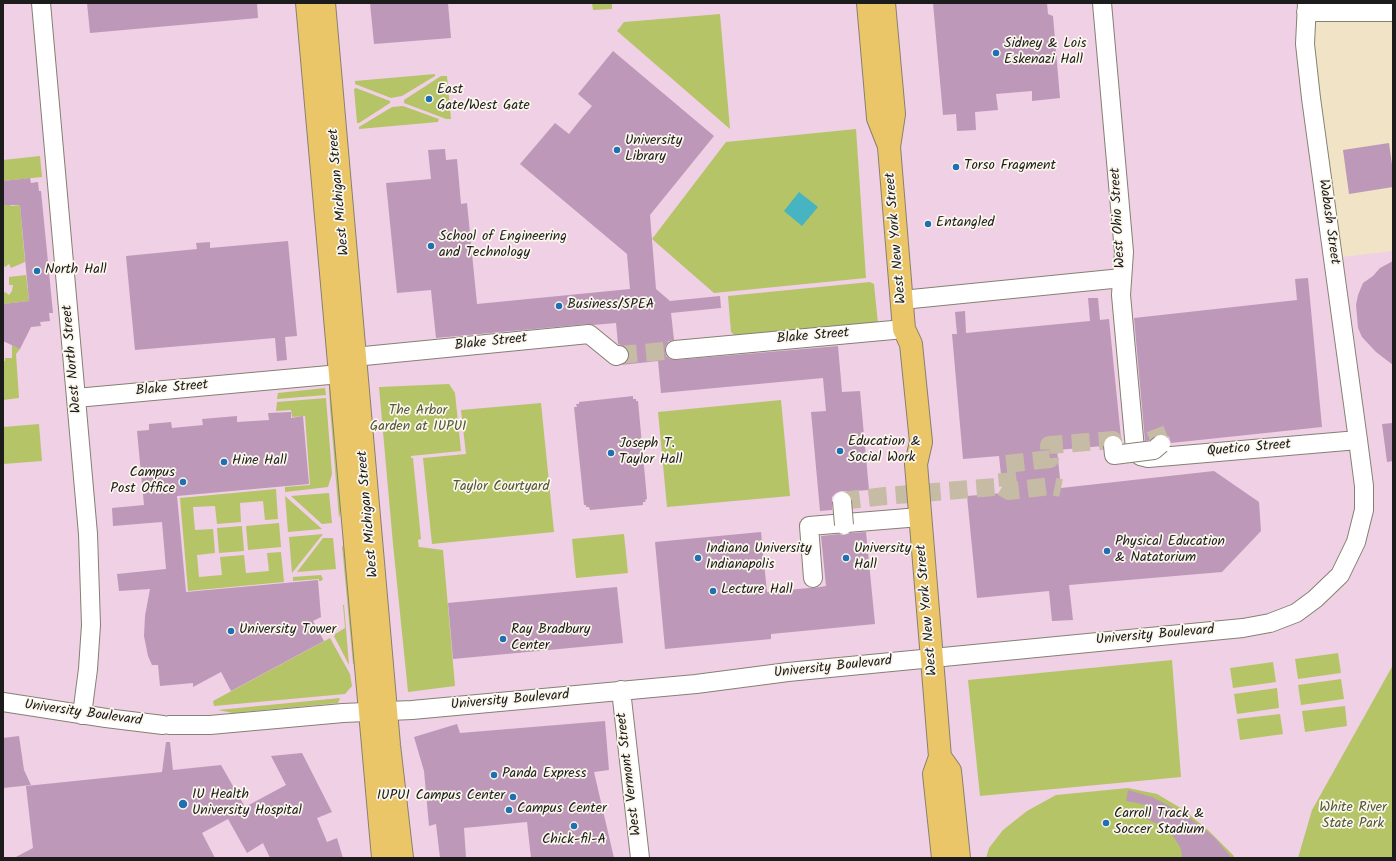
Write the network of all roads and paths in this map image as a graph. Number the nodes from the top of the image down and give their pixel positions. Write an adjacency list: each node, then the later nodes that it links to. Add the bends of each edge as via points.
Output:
1 (41, 3): 17 (street, West North Street)
2 (307, 3): 16 (main road, West Michigan Street)
3 (324, 3): 15 (main road, West Michigan Street)
4 (868, 3): 9 (main road, West New York Street, via 878,118)
5 (884, 3): 9 (main road, West New York Street, via 894,114)
6 (1102, 3): 10 (street, West Ohio Street, via 1124,252)
7 (1307, 7): 8 (street); 18 (street, Wabash Street, via 1305,44 1311,98)
8 (1393, 12)
9 (889, 147): 11 (main road, West New York Street)
10 (1122, 278): 11 (street); 21 (street, West Ohio Street, via 1121,295 1134,441 1135,449)
11 (902, 300): 12 (main road, West New York Street)
12 (904, 329): 13 (street, Blake Street); 23 (main road, West New York Street, via 911,344 920,442 916,464)
13 (675, 350)
14 (619, 355): 15 (street, Blake Street, via 616,356 589,334)
15 (354, 357): 29 (main road, West Michigan Street)
16 (340, 374): 17 (street, Blake Street); 29 (main road, West Michigan Street)
17 (76, 398): 30 (street, West North Street, via 91,590 91,632)
18 (1358, 440): 21 (street, Quetico Street, via 1148,458); 26 (street, University Boulevard, via 1364,486 1364,510 1356,542 1340,575 1296,613 1270,623 1243,628)
19 (1161, 444): 20 (street, bridge, via 1154,450 1114,455)
20 (1113, 445)
21 (1140, 456)
22 (842, 501): 24 (street, bridge)
23 (920, 517): 25 (street, via 809,526); 26 (main road, West New York Street)
24 (844, 525)
25 (813, 578)
26 (932, 658): 27 (street, University Boulevard); 31 (main road, West New York Street)
27 (620, 690): 29 (street, University Boulevard); 34 (street, West Vermont Street)
28 (3, 702): 30 (street, University Boulevard)
29 (378, 712): 30 (street, University Boulevard, via 210,725 166,725); 32 (main road, West Michigan Street); 33 (main road, West Michigan Street, via 394,792)
30 (82, 715)
31 (940, 757): 35 (main road, West New York Street, via 934,774); 36 (main road, West New York Street, via 950,771)
32 (383, 858)
33 (402, 858)
34 (640, 858)
35 (943, 858)
36 (959, 858)

